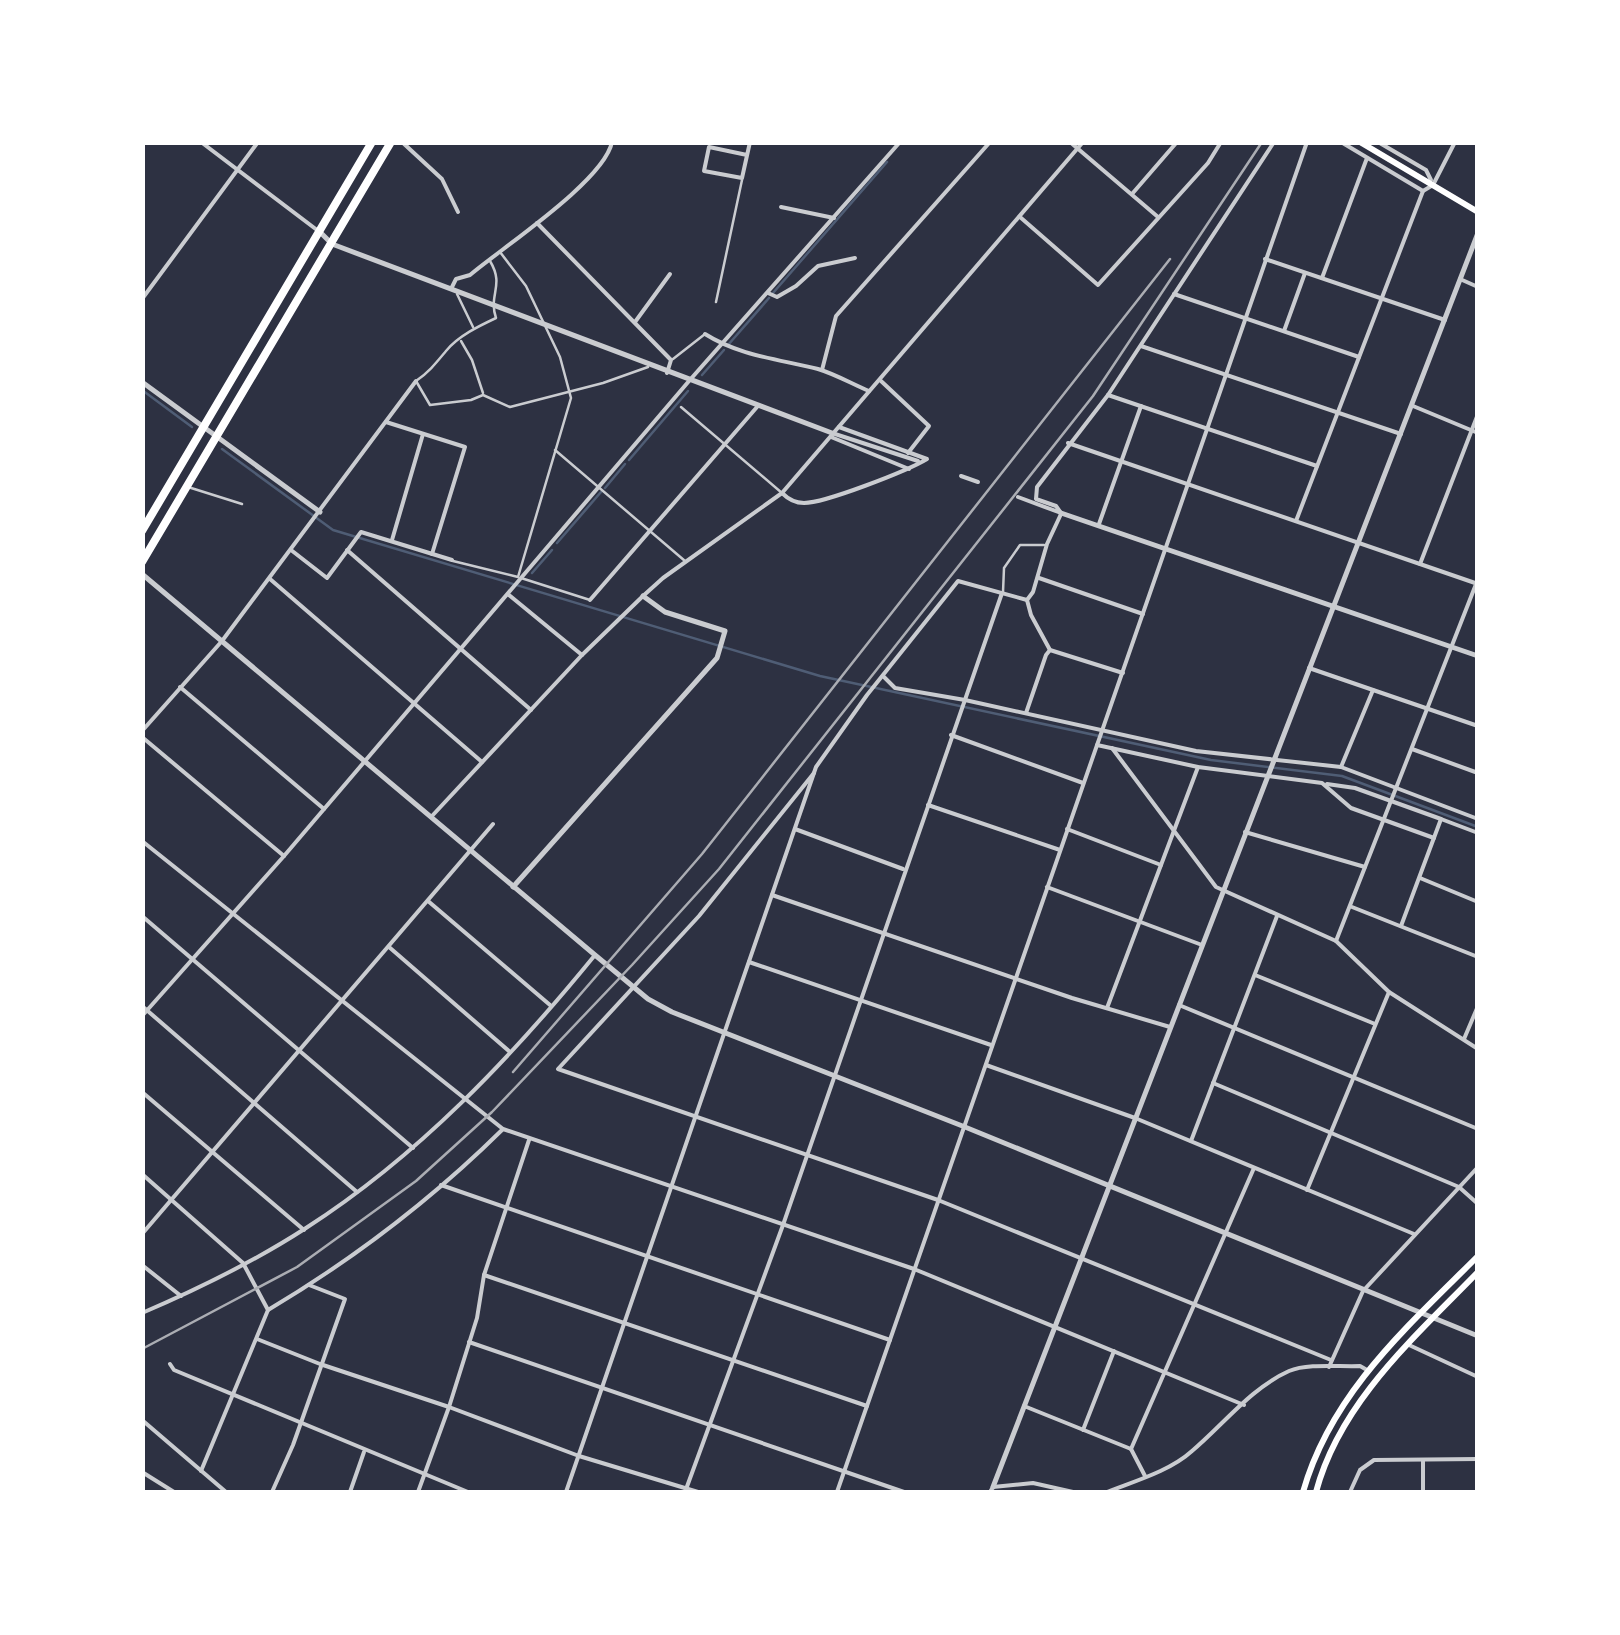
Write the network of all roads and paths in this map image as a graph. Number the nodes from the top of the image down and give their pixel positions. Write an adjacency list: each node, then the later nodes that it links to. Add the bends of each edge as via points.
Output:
1 (201, 142): 23 (street)
2 (258, 142): 23 (street)
3 (372, 142): 35 (highway)
4 (391, 142): 37 (highway)
5 (402, 142): 29 (street, via 442,179)
6 (612, 142): 34 (street, via 607,156)
7 (750, 142): 21 (street)
8 (900, 142): 33 (street)
9 (990, 142): 67 (street, via 836,316)
10 (1070, 142): 20 (street)
11 (1082, 142): 20 (street)
12 (1176, 142): 27 (street)
13 (1221, 142): 32 (street)
14 (1274, 142): 49 (street)
15 (1307, 142): 41 (street)
16 (1341, 142): 22 (street)
17 (1360, 142): 25 (main road)
18 (1378, 142): 25 (street, via 1426,170)
19 (1455, 142): 25 (street)
20 (1078, 149): 27 (street); 31 (street)
21 (747, 155): 24 (street); 24 (street, via 709,147 704,171)
22 (1368, 158): 26 (street); 44 (street)
23 (238, 170): 35 (street); 50 (street)
24 (742, 178): 52 (lane)
25 (1432, 185): 26 (street); 30 (main road)
26 (1423, 191): 51 (street)
27 (1132, 194): 32 (street)
28 (781, 208): 33 (street)
29 (458, 212)
30 (1478, 212)
31 (1020, 217): 32 (street, via 1098,285); 71 (street)
32 (1158, 217)
33 (834, 218): 48 (street)
34 (537, 223): 38 (street); 56 (street)
35 (320, 232): 37 (street); 85 (highway)
36 (1478, 232): 45 (street)
37 (332, 244): 47 (street); 91 (highway)
38 (500, 251): 40 (street); 57 (lane, via 526,286)
39 (855, 258): 48 (street, via 818,266 785,294)
40 (489, 259): 47 (street, via 456,278); 53 (lane, via 498,277)
41 (1265, 259): 42 (street); 54 (street)
42 (1305, 272): 44 (street); 59 (street)
43 (670, 274): 56 (street)
44 (1322, 278): 51 (street)
45 (1460, 280): 46 (street); 55 (street)
46 (1478, 287)
47 (453, 291): 53 (street); 58 (lane)
48 (768, 293): 62 (street)
49 (1174, 294): 54 (street); 63 (street)
50 (142, 299)
51 (1381, 299): 55 (street); 64 (street)
52 (716, 302)
53 (492, 306): 57 (street); 58 (lane, via 496,318)
54 (1244, 318): 59 (street); 69 (street)
55 (1444, 320): 78 (street)
56 (635, 322): 65 (street)
57 (543, 326): 66 (street); 74 (lane)
58 (474, 329): 61 (lane)
59 (1284, 332): 64 (street)
60 (705, 334): 62 (street); 65 (lane)
61 (460, 340): 73 (lane); 76 (lane)
62 (723, 345): 67 (street); 70 (street)
63 (1142, 346): 69 (street); 77 (street)
64 (1359, 357): 82 (street)
65 (672, 360): 68 (street)
66 (649, 366): 68 (street); 74 (lane)
67 (822, 370): 75 (street)
68 (667, 373): 70 (street)
69 (1224, 374): 82 (street); 86 (street)
70 (689, 380): 80 (street); 104 (street)
71 (880, 380): 75 (street); 95 (street, via 928,426)
72 (142, 382): 85 (street)
73 (416, 382): 76 (lane, via 430,405); 84 (street)
74 (569, 391): 76 (lane, via 510,408); 94 (lane)
75 (868, 391): 87 (street)
76 (483, 394)
77 (1108, 395): 81 (street); 92 (street)
78 (1412, 405): 88 (street); 90 (street)
79 (681, 406): 93 (lane)
80 (758, 406): 87 (street); 93 (street)
81 (1141, 406): 86 (street); 97 (street)
82 (1337, 413): 90 (street); 98 (street)
83 (1478, 414): 88 (street)
84 (386, 422): 89 (street); 108 (street)
85 (205, 428): 91 (street); 112 (highway)
86 (1206, 429): 98 (street); 102 (street)
87 (833, 432): 95 (street); 96 (street); 99 (street); 105 (street)
88 (1474, 432): 124 (street)
89 (423, 434): 114 (street); 120 (street, via 464,447)
90 (1401, 434): 115 (street)
91 (216, 436): 103 (highway); 108 (street)
92 (1068, 443): 97 (street); 109 (street, via 1037,487 1036,498)
93 (724, 445): 105 (lane); 113 (street)
94 (554, 450): 104 (lane); 126 (lane)
95 (908, 453): 99 (street, via 927,459)
96 (918, 461)
97 (1122, 461): 102 (street); 111 (street)
98 (1317, 466): 110 (street)
99 (910, 469): 105 (street, via 804,503)
100 (961, 476): 101 (street)
101 (978, 482)
102 (1188, 484): 110 (street); 117 (street)
103 (187, 486): 107 (lane); 122 (highway)
104 (599, 486): 113 (lane); 126 (street)
105 (782, 493): 123 (street)
106 (1018, 497): 109 (street)
107 (242, 504)
108 (319, 513): 118 (street)
109 (1061, 513): 111 (street); 116 (street)
110 (1296, 521): 115 (street)
111 (1098, 526): 117 (street)
112 (142, 532)
113 (649, 533): 123 (lane); 133 (street)
114 (391, 542): 119 (street, via 361,532); 120 (street)
115 (1358, 542): 124 (street); 135 (street)
116 (1046, 544): 127 (street); 131 (lane, via 1020,545 1004,568)
117 (1166, 548): 135 (street); 136 (street)
118 (291, 550): 119 (street, via 326,578); 128 (street)
119 (346, 550): 139 (street)
120 (432, 554): 121 (street)
121 (452, 560): 126 (lane)
122 (142, 562)
123 (686, 562): 132 (street)
124 (1420, 564): 129 (street)
125 (142, 574): 137 (street)
126 (519, 577): 130 (street); 133 (lane)
127 (1038, 578): 134 (street); 136 (street)
128 (270, 579): 137 (street); 149 (street)
129 (1477, 582): 138 (street)
130 (510, 592): 139 (street); 141 (street)
131 (1002, 593): 134 (street); 145 (street, via 958,581); 148 (street)
132 (643, 596): 141 (street); 193 (street, via 665,612 725,631 716,658)
133 (590, 600)
134 (1027, 600): 140 (street)
135 (1333, 606): 138 (street); 143 (street)
136 (1143, 614): 144 (street)
137 (222, 641): 146 (street); 161 (street)
138 (1451, 647): 142 (street); 150 (street)
139 (462, 649): 149 (street); 151 (street)
140 (1050, 650): 144 (street); 152 (street)
141 (582, 656): 151 (street)
142 (1478, 656)
143 (1309, 668): 147 (street); 160 (street)
144 (1123, 674): 154 (street)
145 (882, 680): 148 (street); 165 (street)
146 (180, 687): 155 (street); 173 (street)
147 (1373, 690): 150 (street); 164 (street)
148 (965, 700): 152 (street); 156 (street)
149 (414, 704): 161 (street); 162 (street)
150 (1428, 708): 153 (street); 159 (street)
151 (531, 710): 162 (street)
152 (1026, 713): 154 (street)
153 (1478, 726)
154 (1102, 729): 157 (street); 160 (street)
155 (142, 734): 188 (street)
156 (952, 735): 168 (street); 172 (street)
157 (1096, 744): 158 (street); 168 (street)
158 (1112, 748): 163 (street); 181 (street)
159 (1412, 749): 166 (street); 170 (street)
160 (1273, 761): 164 (street); 167 (street)
161 (364, 762): 173 (street); 174 (street)
162 (482, 762): 174 (street)
163 (1198, 767): 167 (street); 181 (street)
164 (1342, 768): 170 (street)
165 (814, 773): 179 (street); 215 (street)
166 (1478, 773)
167 (1268, 774): 169 (street); 182 (street)
168 (1083, 783): 180 (street)
169 (1322, 783): 171 (street); 175 (street, via 1352,808)
170 (1398, 788): 171 (street); 177 (street)
171 (1392, 802): 175 (street); 176 (street)
172 (928, 805): 186 (street); 191 (street)
173 (324, 809): 188 (street)
174 (431, 818): 187 (street)
175 (1385, 818): 184 (street); 190 (street)
176 (1441, 819): 183 (street); 184 (street)
177 (1478, 819)
178 (493, 824): 187 (street)
179 (795, 829): 191 (street); 196 (street)
180 (1067, 830): 186 (street); 189 (street)
181 (1174, 830): 189 (street); 195 (street)
182 (1245, 832): 190 (street); 195 (street)
183 (1478, 833)
184 (1434, 838): 192 (street)
185 (142, 841): 200 (street)
186 (1060, 850): 194 (street)
187 (471, 851): 193 (street); 197 (street)
188 (284, 856): 200 (street)
189 (1161, 865): 203 (street)
190 (1366, 867): 199 (street)
191 (905, 870): 205 (street)
192 (1420, 878): 198 (street); 204 (street)
193 (513, 887): 209 (street)
194 (1047, 887): 203 (street); 214 (street)
195 (1223, 891): 202 (street); 207 (street)
196 (772, 895): 205 (street); 212 (street)
197 (427, 900): 208 (street); 219 (street)
198 (1478, 902)
199 (1350, 906): 204 (street); 206 (street)
200 (232, 912): 211 (street); 217 (street)
201 (142, 916): 211 (street)
202 (1277, 916): 206 (street); 213 (street)
203 (1140, 922): 207 (street); 223 (street)
204 (1401, 926): 210 (street)
205 (883, 933): 214 (street); 218 (street)
206 (1336, 941): 216 (street)
207 (1202, 945): 220 (street)
208 (388, 946): 217 (street); 233 (street)
209 (595, 955): 215 (street); 219 (street)
210 (1478, 957)
211 (192, 959): 222 (street); 232 (street)
212 (750, 962): 218 (street); 228 (street)
213 (1255, 975): 225 (street); 227 (street)
214 (1016, 978): 223 (street); 230 (street)
215 (633, 986): 228 (street, via 672,1012); 242 (street, via 558,1069)
216 (1389, 992): 225 (street); 229 (street)
217 (344, 999): 232 (street); 239 (street)
218 (860, 1000): 230 (street); 235 (street)
219 (550, 1005): 233 (street)
220 (1179, 1005): 226 (street); 227 (street)
221 (1478, 1006): 229 (street)
222 (145, 1008): 224 (street); 240 (street)
223 (1107, 1008): 226 (street)
224 (142, 1016)
225 (1376, 1024): 236 (street)
226 (1170, 1028): 241 (street)
227 (1234, 1028): 236 (street); 237 (street)
228 (725, 1034): 235 (street); 242 (street)
229 (1464, 1040): 231 (street)
230 (993, 1046): 234 (street)
231 (1478, 1049)
232 (299, 1052): 240 (street); 249 (street)
233 (510, 1052): 239 (street)
234 (986, 1065): 241 (street); 243 (street)
235 (834, 1076): 243 (street); 251 (street)
236 (1354, 1077): 245 (street); 246 (street)
237 (1213, 1083): 246 (street); 248 (street)
238 (142, 1092): 250 (street)
239 (466, 1099): 244 (street); 249 (street)
240 (254, 1103): 250 (street); 260 (street)
241 (1136, 1118): 248 (street); 258 (street)
242 (697, 1119): 251 (street); 257 (street)
243 (965, 1127): 258 (street); 262 (street)
244 (503, 1128): 247 (street); 255 (street)
245 (1478, 1129)
246 (1330, 1133): 256 (street); 259 (street)
247 (530, 1138): 257 (street); 264 (street)
248 (1191, 1141): 253 (street)
249 (413, 1148): 260 (street)
250 (213, 1152): 261 (street); 266 (street)
251 (807, 1157): 262 (street); 265 (street)
252 (1478, 1167): 256 (street)
253 (1254, 1168): 259 (street); 269 (street)
254 (142, 1174): 261 (street)
255 (441, 1185): 264 (street); 278 (street)
256 (1459, 1186): 263 (street); 268 (street)
257 (673, 1187): 265 (street); 270 (street)
258 (1109, 1188): 269 (street); 272 (street)
259 (1307, 1190): 268 (street)
260 (357, 1192): 266 (street)
261 (172, 1200): 267 (street); 273 (street)
262 (938, 1200): 272 (street); 275 (street)
263 (1478, 1204)
264 (507, 1208): 270 (street); 277 (street)
265 (784, 1225): 275 (street); 280 (street)
266 (304, 1230): 273 (street)
267 (142, 1234)
268 (1414, 1234): 279 (street)
269 (1225, 1235): 279 (street); 282 (street)
270 (649, 1256): 280 (street); 287 (street)
271 (1478, 1256): 285 (main road)
272 (1080, 1257): 282 (street); 288 (street)
273 (243, 1263): 281 (street); 283 (street)
274 (142, 1265): 281 (street)
275 (914, 1269): 288 (street); 291 (street)
276 (1478, 1272): 286 (main road)
277 (484, 1275): 287 (street); 292 (street)
278 (310, 1286): 283 (street); 298 (street, via 345,1299)
279 (1363, 1291): 285 (street); 295 (street)
280 (758, 1294): 291 (street); 296 (street)
281 (180, 1296): 284 (street)
282 (1196, 1302): 295 (street); 301 (street)
283 (268, 1310): 290 (street)
284 (142, 1313)
285 (1418, 1315): 286 (street); 300 (main road)
286 (1432, 1320): 289 (street); 293 (main road)
287 (625, 1324): 296 (street); 303 (street)
288 (1053, 1326): 294 (street); 307 (street)
289 (1478, 1336)
290 (257, 1338): 298 (street); 304 (street)
291 (890, 1340): 306 (street)
292 (469, 1342): 303 (street); 308 (street)
293 (1409, 1345): 302 (street); 338 (main road, via 1353,1410)
294 (1114, 1351): 301 (street); 312 (street)
295 (1332, 1360): 299 (street)
296 (733, 1361): 306 (street); 311 (street)
297 (170, 1364): 304 (street)
298 (320, 1364): 308 (street); 310 (street)
299 (1329, 1367): 300 (street); 305 (street, via 1293,1370)
300 (1367, 1370): 337 (main road, via 1340,1406)
301 (1165, 1372): 305 (street); 313 (street)
302 (1478, 1378)
303 (602, 1388): 311 (street); 315 (street)
304 (234, 1396): 310 (street); 318 (street)
305 (1244, 1404): 321 (street, via 1191,1452)
306 (867, 1406): 320 (street)
307 (1023, 1406): 312 (street); 324 (street)
308 (449, 1407): 315 (street); 322 (street)
309 (142, 1420): 318 (street)
310 (300, 1424): 314 (street); 327 (street)
311 (710, 1425): 320 (street); 323 (street)
312 (1082, 1430): 313 (street)
313 (1131, 1449): 321 (street)
314 (364, 1452): 322 (street); 328 (street)
315 (580, 1456): 323 (street); 331 (street)
316 (1423, 1460): 317 (street); 339 (street, via 1374,1460 1360,1470); 340 (street)
317 (1478, 1460)
318 (201, 1471): 326 (street)
319 (142, 1472): 325 (street)
320 (844, 1472): 333 (street); 334 (street)
321 (1145, 1476): 336 (street)
322 (424, 1477): 329 (street); 330 (street)
323 (686, 1490): 332 (street)
324 (991, 1490): 335 (street, via 1033,1483)
325 (174, 1492)
326 (226, 1492)
327 (272, 1492)
328 (350, 1492)
329 (418, 1492)
330 (468, 1492)
331 (566, 1492)
332 (698, 1492)
333 (837, 1492)
334 (904, 1492)
335 (1073, 1492)
336 (1108, 1492)
337 (1304, 1492)
338 (1316, 1492)
339 (1350, 1492)
340 (1423, 1492)

